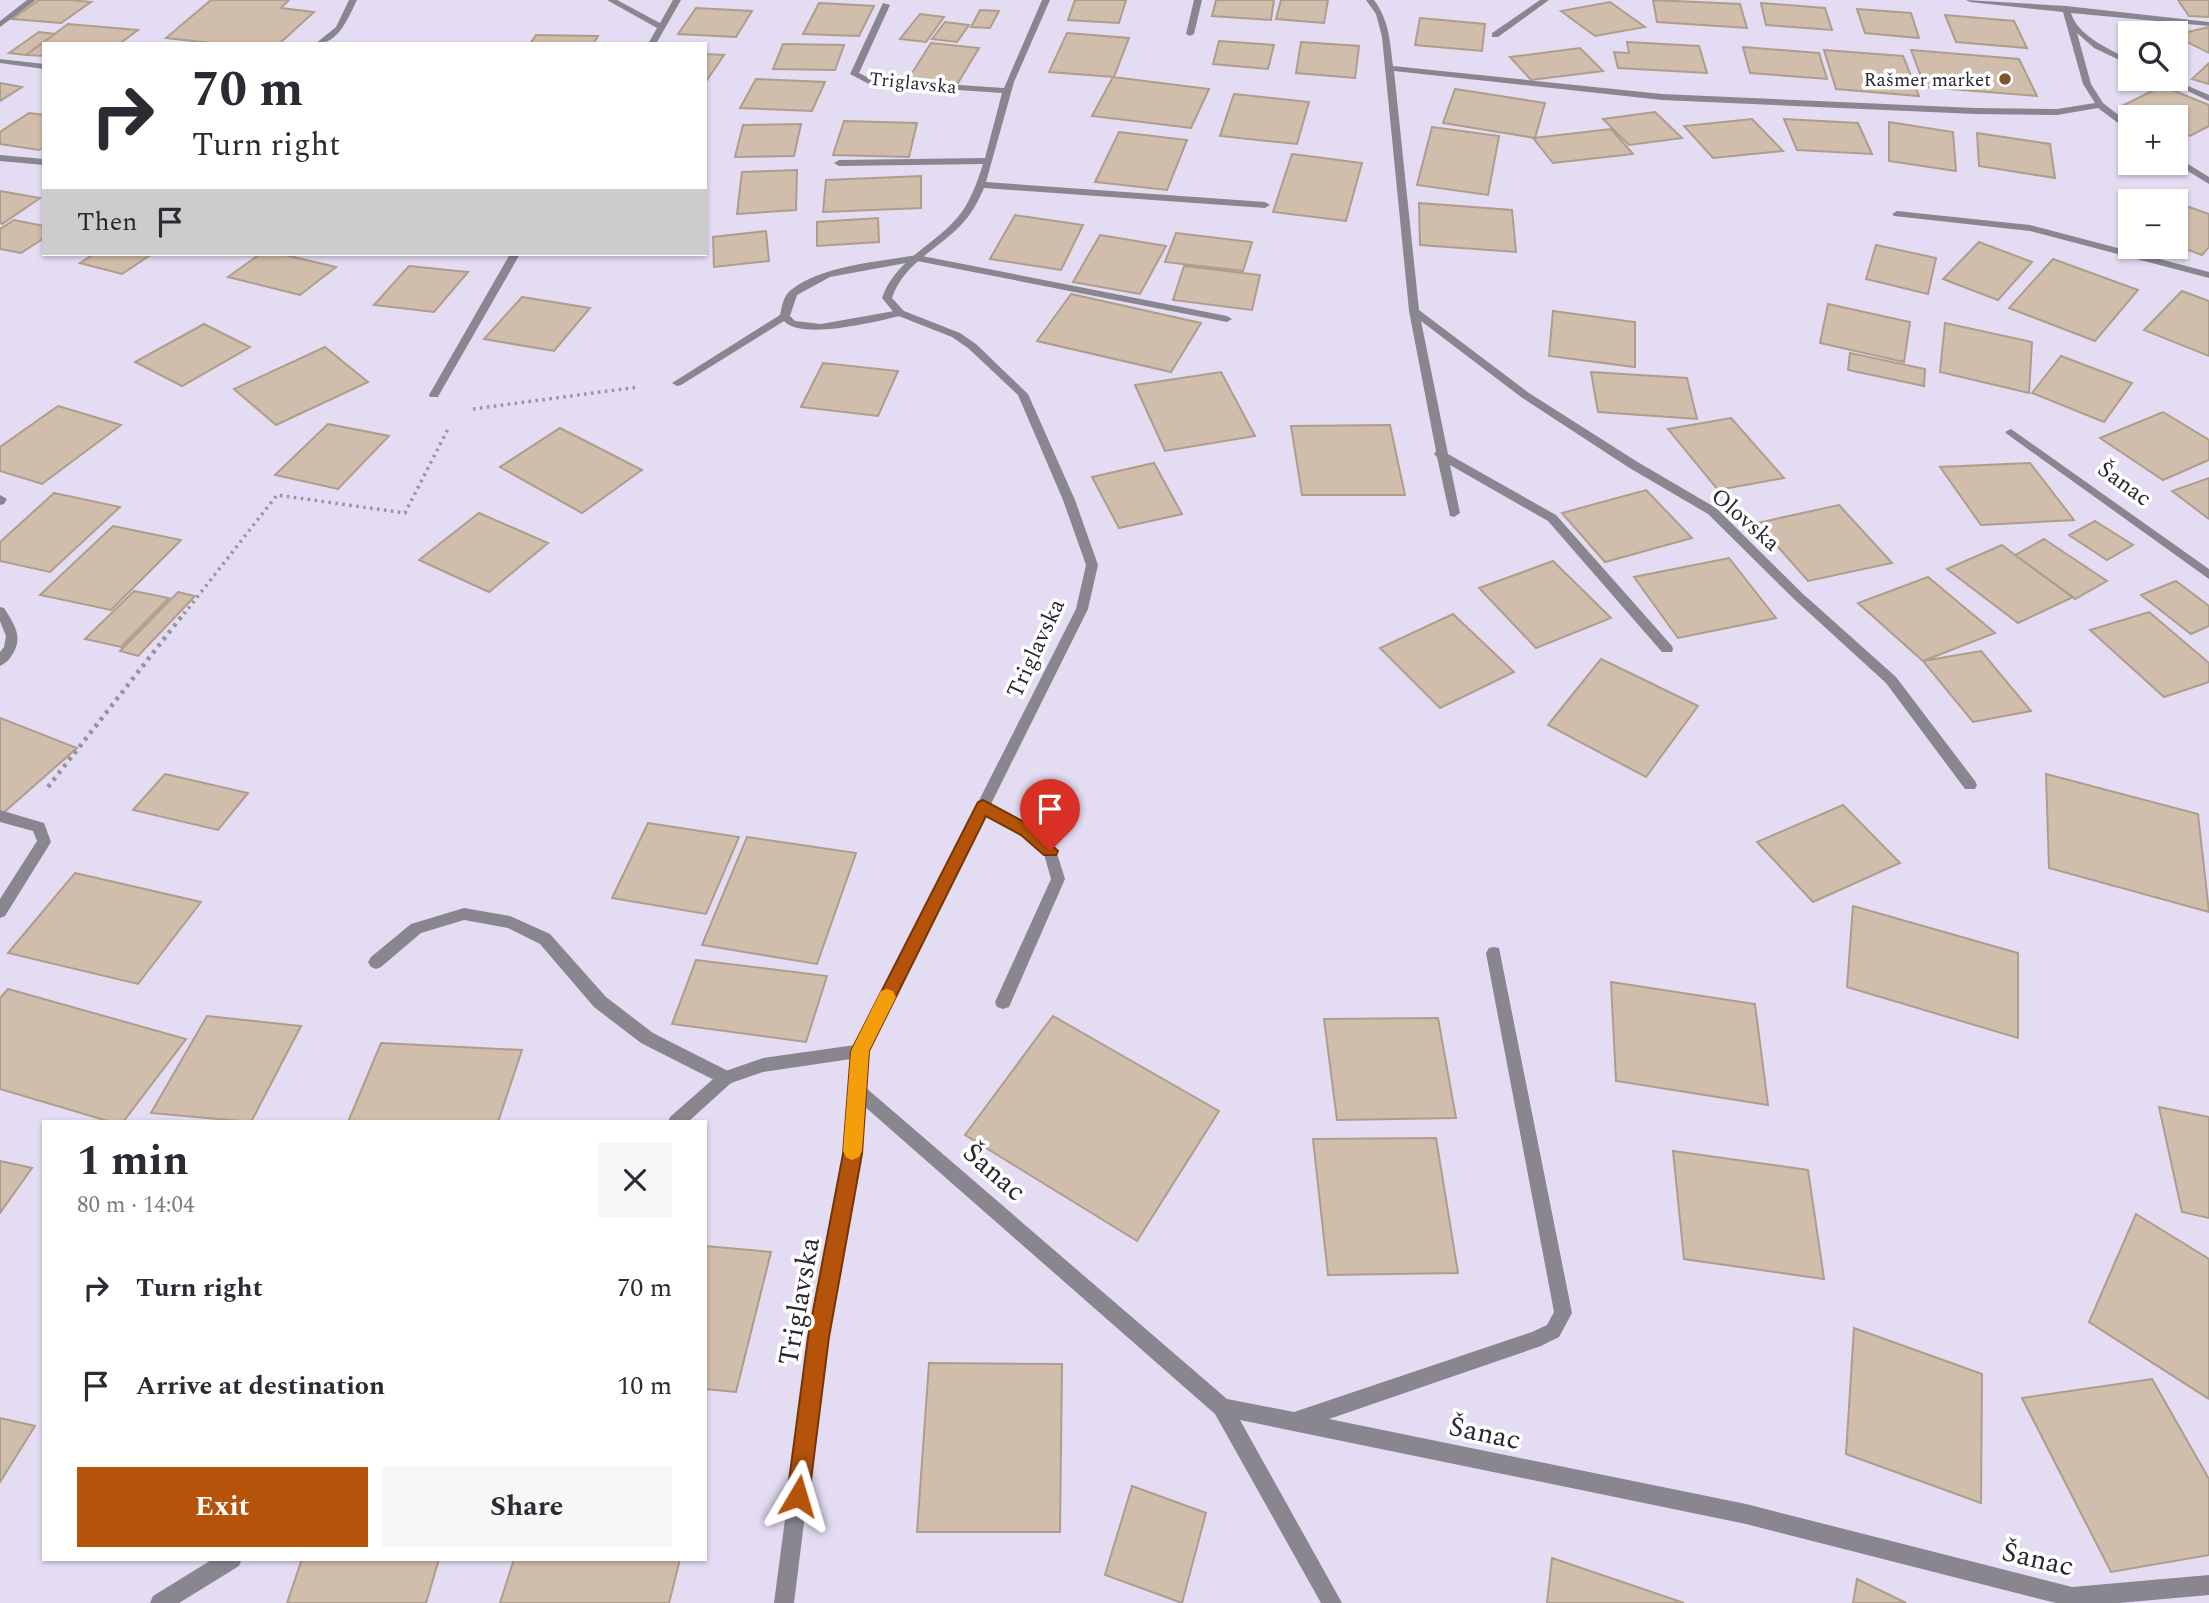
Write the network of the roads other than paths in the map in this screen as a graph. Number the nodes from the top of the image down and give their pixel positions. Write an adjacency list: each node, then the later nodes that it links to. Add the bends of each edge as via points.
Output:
1 (32, 0): 14 (street)
2 (354, 0): 18 (street, via 340,28)
3 (611, 0): 15 (street)
4 (677, 0): 15 (street)
5 (1046, 0): 25 (street)
6 (1198, 0): 16 (street)
7 (1370, 0): 23 (street, via 1380,14)
8 (1545, 0): 17 (street)
9 (1970, 0): 11 (street)
10 (886, 5): 25 (street, Triglavska, via 854,74 869,81)
11 (2066, 8): 12 (street); 13 (street)
12 (2071, 24): 20 (street); 27 (street, via 2087,84)
13 (2209, 24)
14 (0, 25)
15 (662, 27): 19 (street)
16 (1190, 34)
17 (1495, 35)
18 (322, 42)
19 (653, 42)
20 (2118, 57)
21 (0, 61): 22 (street)
22 (42, 67)
23 (1390, 68): 27 (street, via 1676,97 2057,112); 41 (street)
24 (2188, 89): 26 (street)
25 (1006, 91): 30 (street)
26 (2209, 98)
27 (2100, 105): 28 (street)
28 (2118, 119)
29 (0, 158): 31 (street)
30 (988, 161): 32 (street); 35 (street)
31 (42, 162)
32 (839, 163)
33 (2188, 167): 34 (street)
34 (2209, 181)
35 (983, 184): 36 (street); 39 (street, via 960,221)
36 (1265, 205)
37 (1897, 214): 40 (street, via 2030,229)
38 (514, 256): 46 (street)
39 (917, 258): 42 (street, via 889,286 887,299); 43 (street, via 827,275 793,293); 44 (street)
40 (2209, 275)
41 (1414, 311): 48 (street); 54 (street, Olovska, via 1525,395 1712,512 1891,680)
42 (900, 313): 43 (street, via 821,327 792,324); 55 (street, Triglavska, via 956,335 1023,394 1092,565 1083,609)
43 (785, 316): 45 (street)
44 (1227, 319)
45 (677, 383)
46 (434, 395)
47 (2011, 432): 50 (street, Šanac)
48 (1440, 454): 49 (street); 52 (street, via 1552,517)
49 (1454, 513)
50 (2209, 575)
51 (0, 611): 53 (street, via 13,642)
52 (1667, 649)
53 (0, 661)
54 (1970, 785)
55 (983, 807): 60 (street, via 1027,831 1050,851 1058,879); 61 (street, Triglavska)
56 (0, 816): 57 (street, via 38,827 44,842)
57 (0, 912)
58 (1494, 953): 66 (street, via 1563,1313 1553,1331 1535,1340)
59 (376, 962): 62 (street, via 416,928 464,915 510,922 545,939 600,1002 647,1038)
60 (1003, 1002)
61 (860, 1051): 62 (street, via 763,1065); 63 (street, Triglavska)
62 (726, 1078): 64 (street)
63 (856, 1089): 65 (street, Šanac); 71 (street, Triglavska, via 852,1154 818,1337)
64 (678, 1120)
65 (1222, 1407): 66 (street, Šanac); 72 (street)
66 (1295, 1422): 69 (street, Šanac, via 1746,1514)
67 (229, 1561): 70 (street)
68 (2209, 1585): 69 (street, Šanac)
69 (2074, 1600)
70 (160, 1603)
71 (784, 1603)
72 (1332, 1603)

